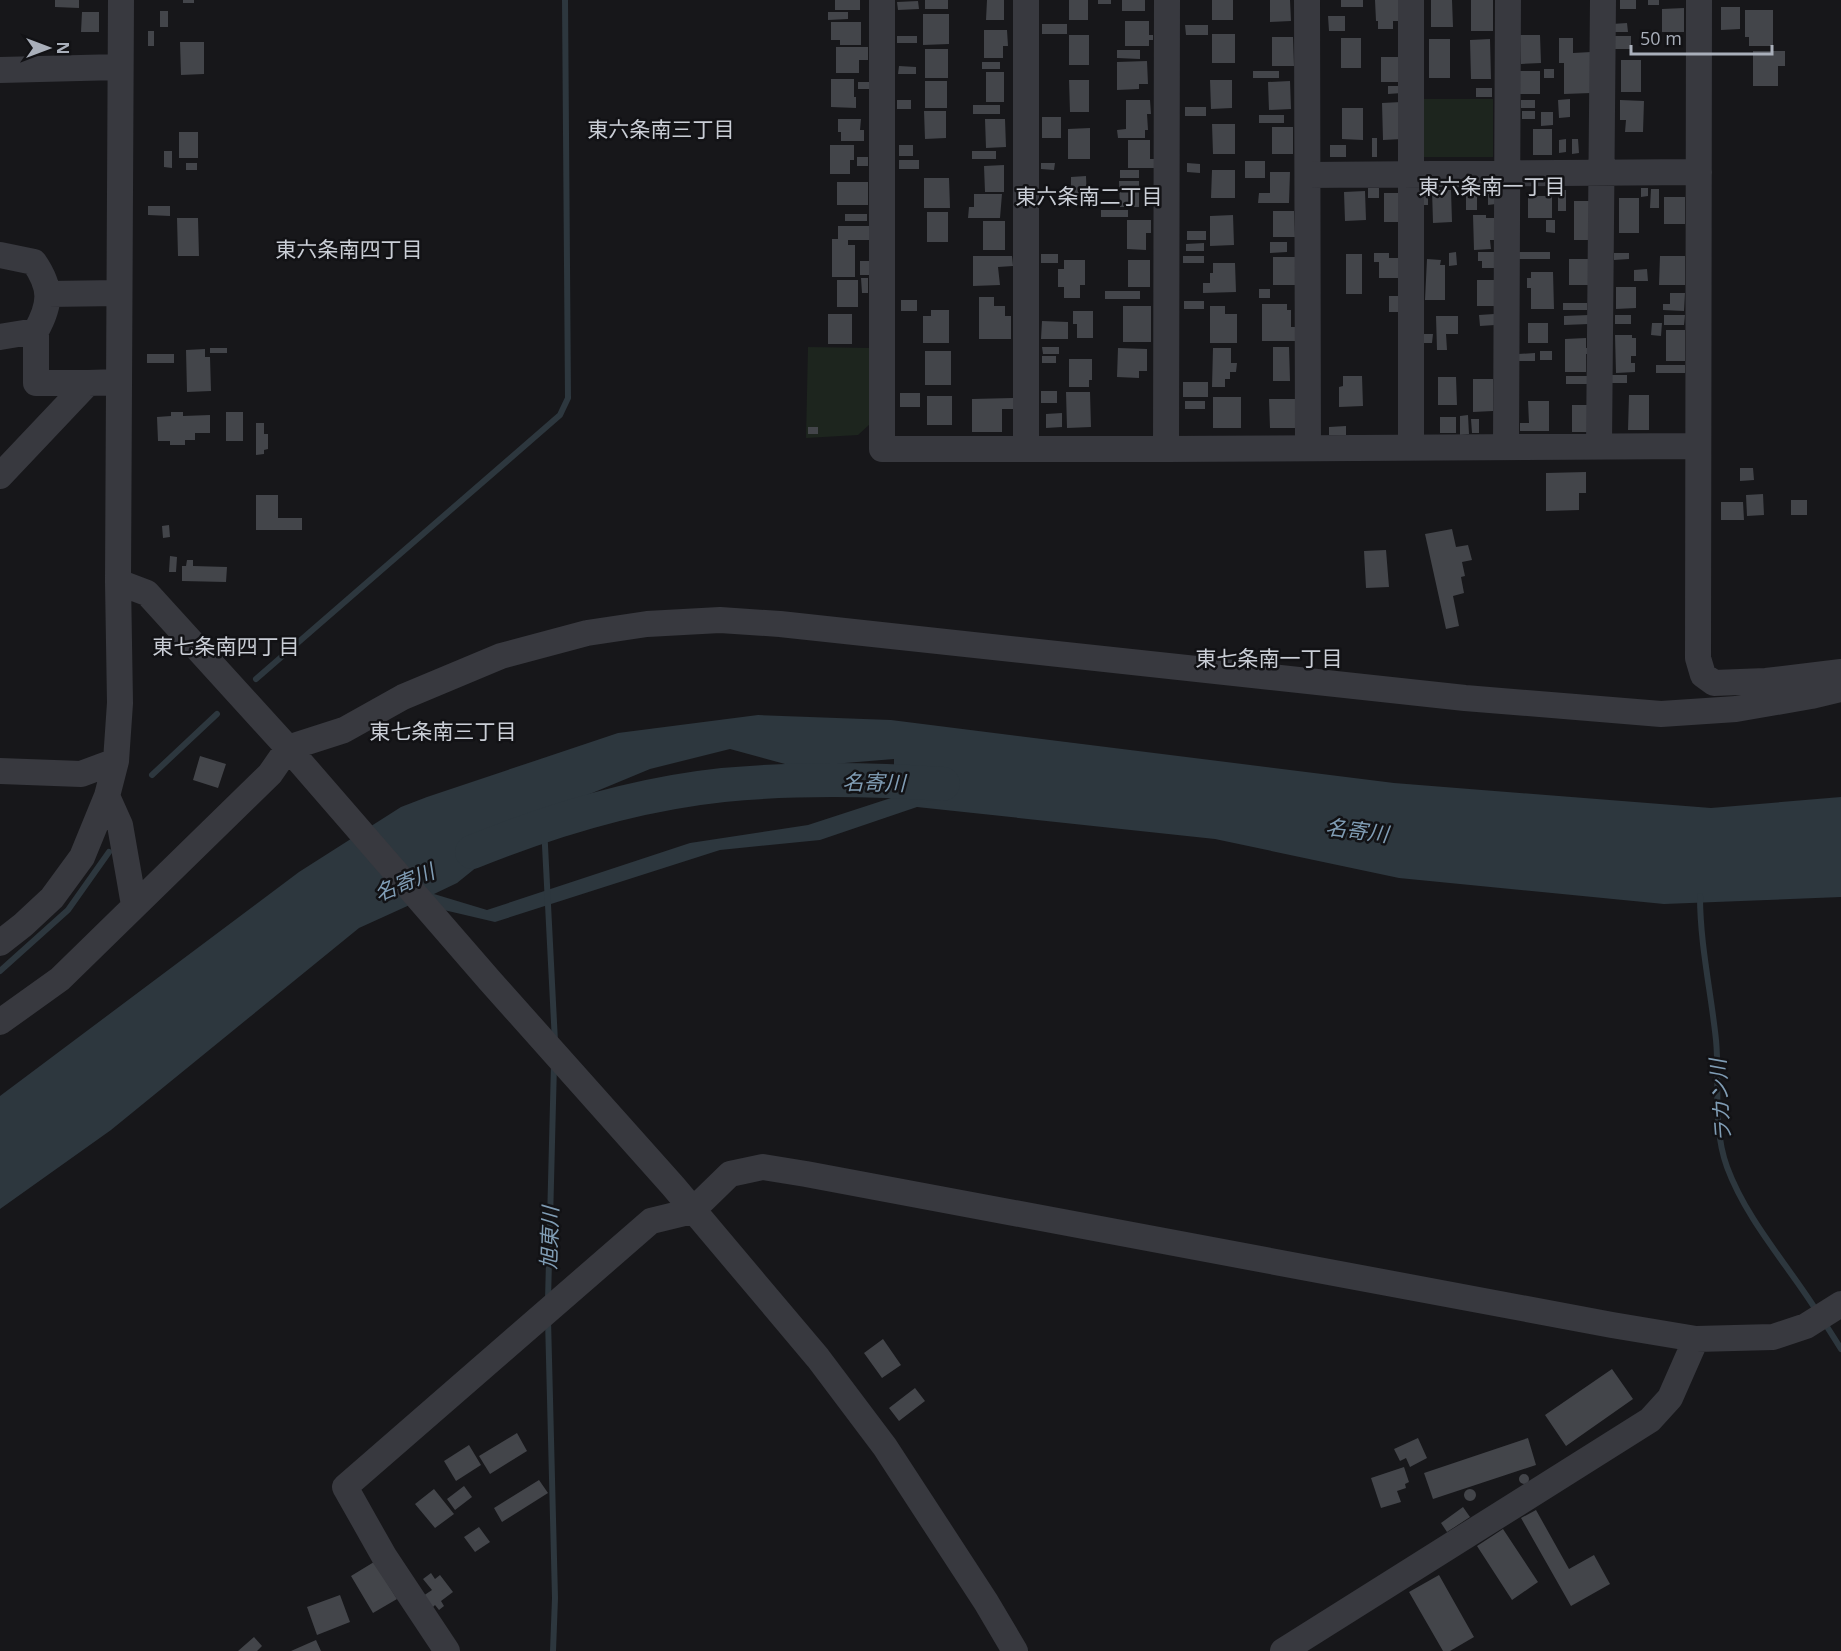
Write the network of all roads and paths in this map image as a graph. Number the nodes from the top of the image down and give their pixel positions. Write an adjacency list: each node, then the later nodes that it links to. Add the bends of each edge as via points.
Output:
1 (121, 0): 10 (street)
2 (882, 0): 29 (street, via 882,449)
3 (1026, 0): 29 (street)
4 (1167, 0): 30 (street)
5 (1307, 0): 16 (street)
6 (1411, 0): 14 (street)
7 (1508, 0): 15 (street)
8 (1603, 0): 13 (street)
9 (1699, 0): 12 (street)
10 (120, 67): 11 (street); 18 (street)
11 (0, 69)
12 (1699, 172): 13 (street); 25 (street)
13 (1602, 173): 15 (street); 24 (street)
14 (1411, 174): 15 (street); 16 (street); 26 (street)
15 (1507, 174): 27 (street)
16 (1308, 175): 28 (street)
17 (0, 255): 19 (street, via 34,262 44,277)
18 (119, 293): 19 (street); 23 (street)
19 (48, 294): 20 (street, via 44,317)
20 (36, 331): 21 (street); 22 (street, via 36,383)
21 (0, 337)
22 (88, 382): 23 (street); 31 (street)
23 (119, 382): 32 (street)
24 (1599, 446): 25 (street); 27 (street)
25 (1698, 446): 33 (street, via 1698,658 1703,675 1714,683)
26 (1411, 447): 27 (street); 28 (street)
27 (1506, 447)
28 (1308, 448): 30 (street)
29 (1026, 449): 30 (street)
30 (1166, 450)
31 (0, 476)
32 (118, 582): 35 (street, via 147,593); 36 (street, via 120,703)
33 (1841, 672)
34 (1841, 689): 35 (street, via 1736,709 1661,714 1465,698 720,620 647,624 587,633 501,656 404,697 344,730)
35 (288, 748): 39 (street, via 270,774); 42 (street)
36 (116, 761): 37 (street, via 81,774); 38 (street)
37 (0, 771)
38 (107, 796): 39 (street, via 120,825); 40 (street, via 82,857 52,898)
39 (134, 905): 41 (street, via 60,978)
40 (0, 943)
41 (0, 1022)
42 (692, 1211): 44 (street, via 729,1174 763,1167); 45 (street, via 651,1221 345,1487 384,1556); 46 (street, via 818,1358 885,1447)
43 (1835, 1307): 44 (street, via 1806,1326 1773,1337)
44 (1696, 1339): 47 (street, via 1670,1398 1650,1420)
45 (447, 1651)
46 (1015, 1651)
47 (1282, 1651)

